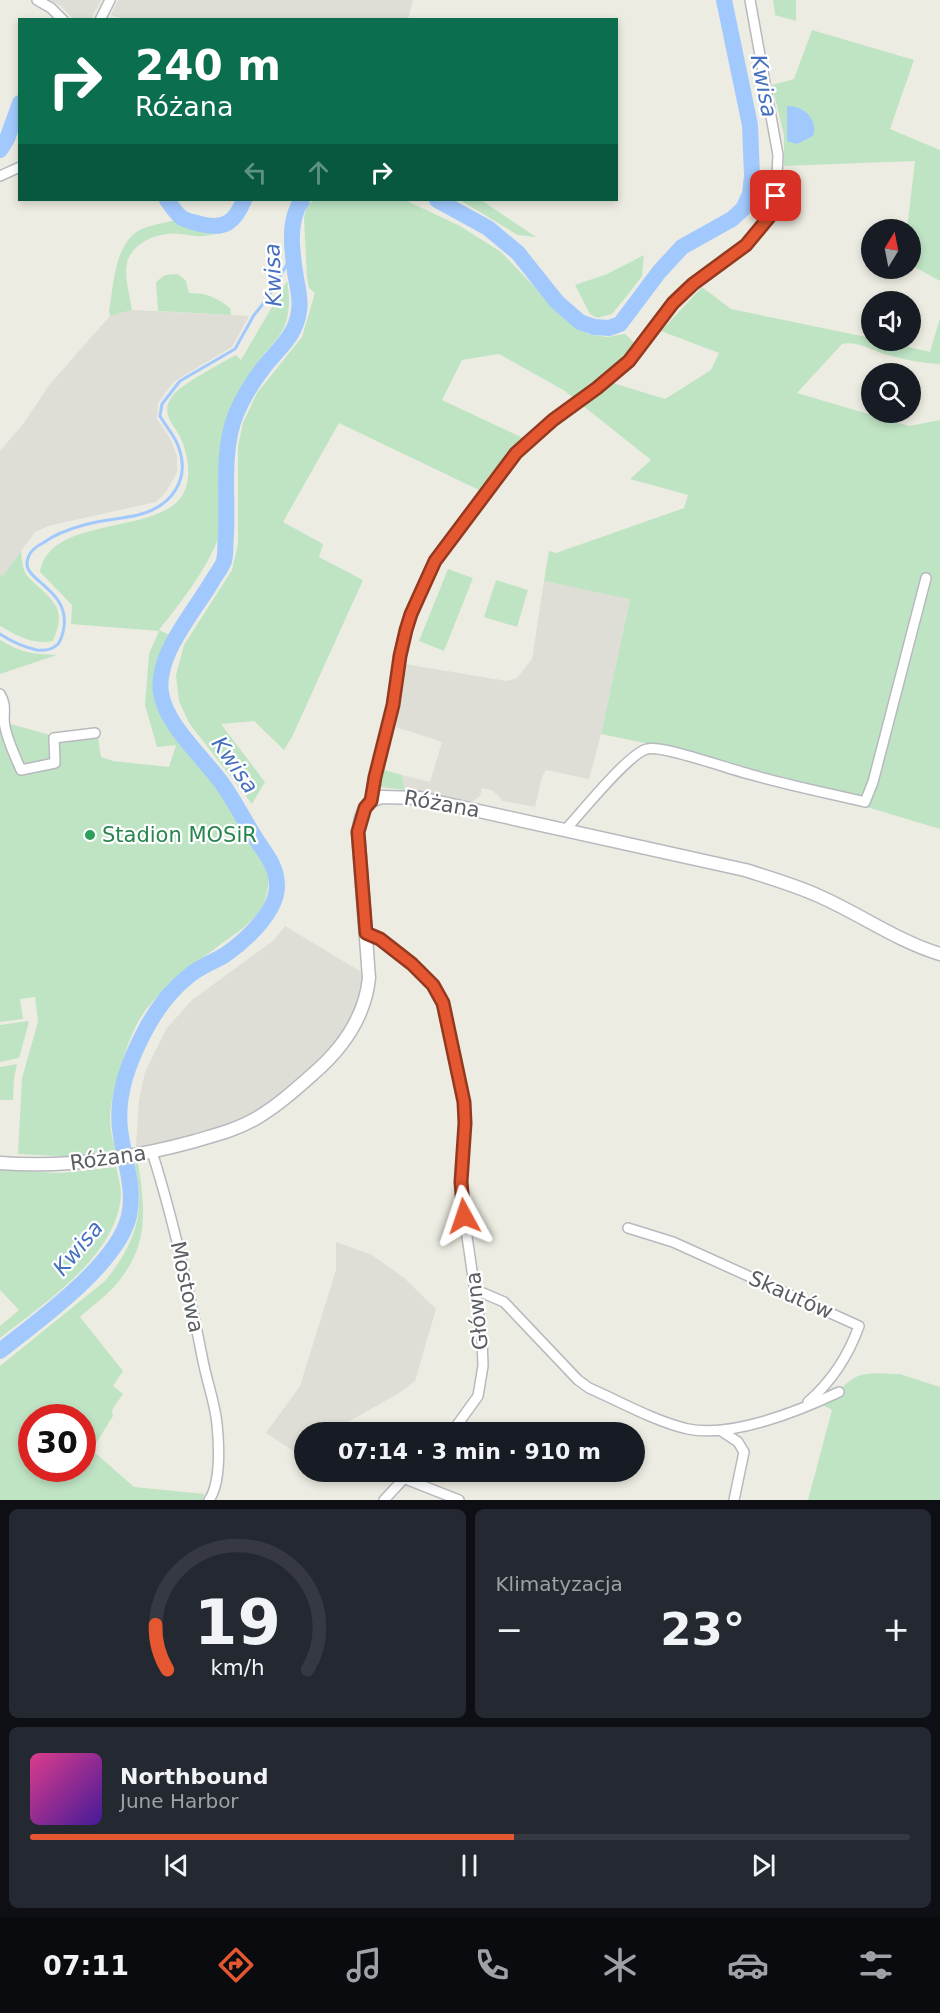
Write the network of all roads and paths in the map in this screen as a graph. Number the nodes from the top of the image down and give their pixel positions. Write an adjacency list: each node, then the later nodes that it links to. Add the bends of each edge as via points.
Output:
1 (37, 0): 4 (street)
2 (110, 0): 5 (street)
3 (750, 0): 11 (street, via 778,155 776,196 770,216 746,245 673,303 629,361 516,453 435,561 406,630)
4 (61, 18)
5 (104, 18)
6 (18, 167): 7 (street)
7 (0, 176)
8 (926, 578): 12 (street, via 865,802 648,748 622,766)
9 (0, 694): 10 (street, via 5,702 7,737 21,770 54,763 54,738)
10 (95, 733)
11 (371, 801): 12 (street, Różana, via 388,796 420,798); 13 (street, Różana, via 358,832)
12 (566, 830): 14 (street, Różana, via 784,882)
13 (366, 933): 15 (street, Różana, via 369,978 363,1010 345,1040 323,1065 257,1118 222,1133); 18 (street, Główna, via 412,964 433,985 443,1003 464,1102 461,1182)
14 (940, 954)
15 (146, 1153): 16 (street, Różana, via 51,1165); 25 (street, Mostowa, via 181,1254 217,1423 217,1473)
16 (0, 1163)
17 (628, 1228): 20 (street, Skautów, via 673,1242 859,1326 847,1357 824,1387)
18 (476, 1290): 21 (street, Główna, via 483,1366 478,1396); 22 (street, via 504,1302 589,1388 673,1424)
19 (839, 1392): 20 (street)
20 (801, 1408): 22 (street)
21 (459, 1422)
22 (720, 1430): 28 (street, via 738,1442 744,1452)
23 (401, 1482): 26 (street)
24 (422, 1482): 27 (street)
25 (209, 1500)
26 (384, 1500)
27 (459, 1500)
28 (734, 1500)

